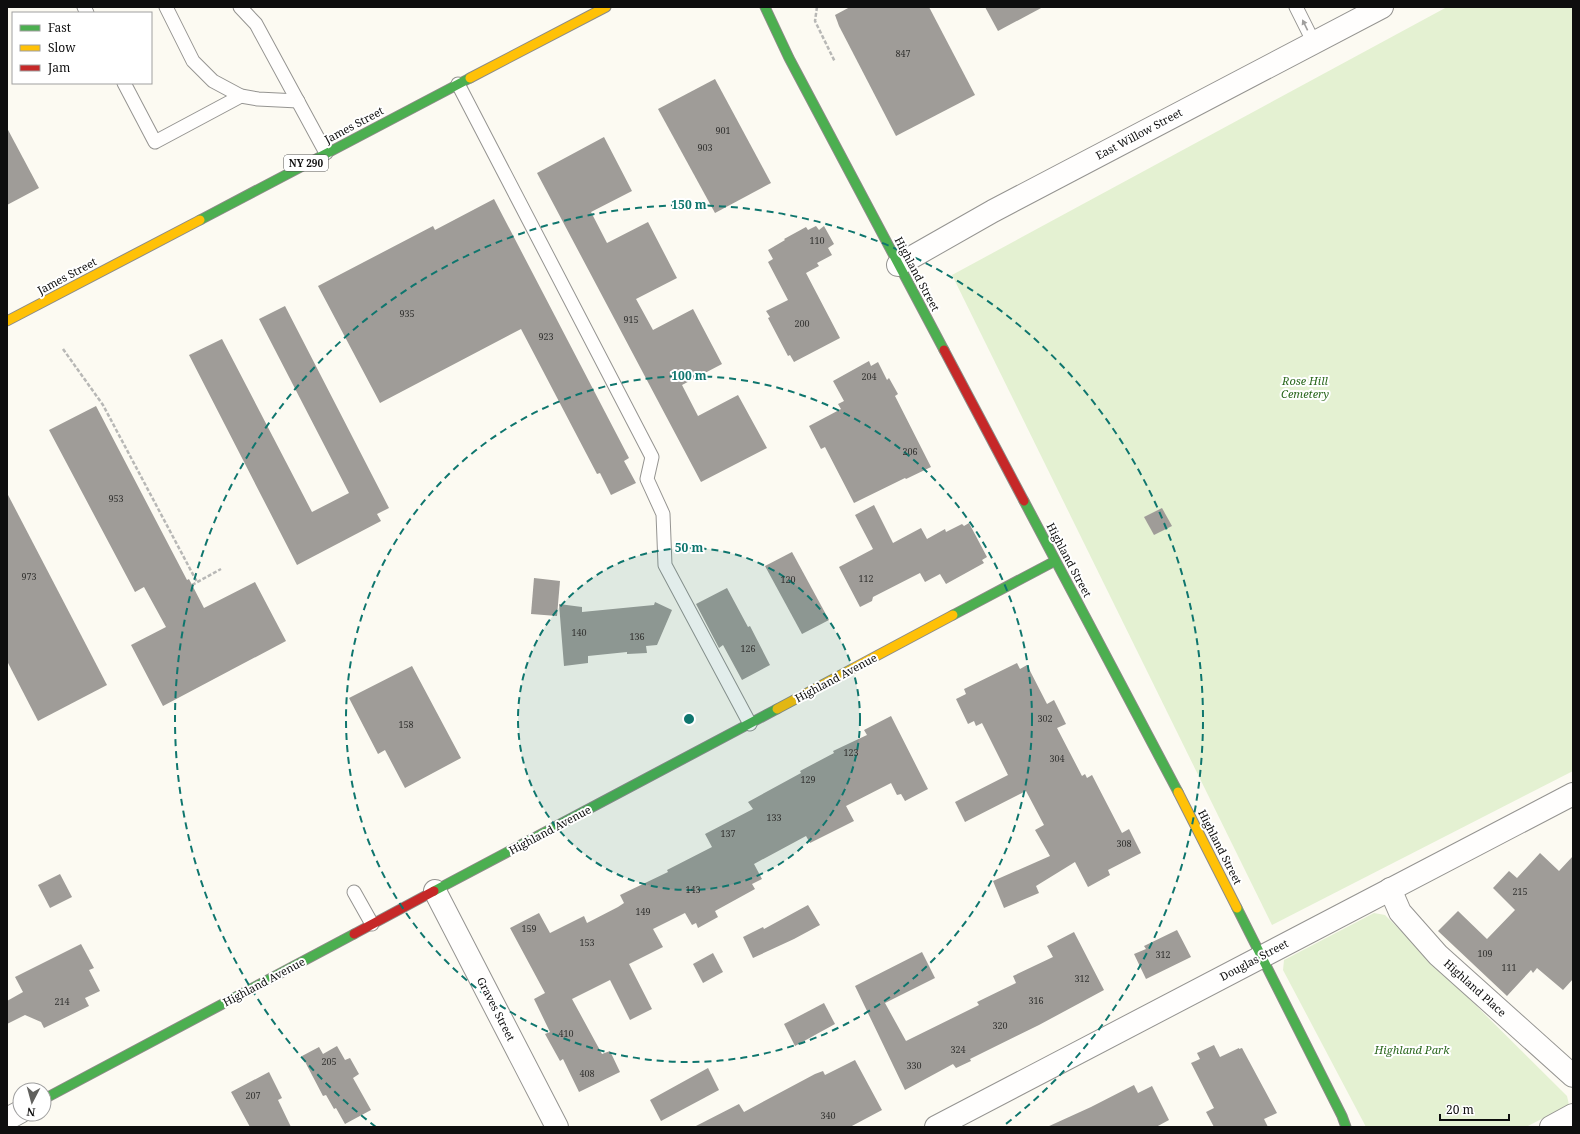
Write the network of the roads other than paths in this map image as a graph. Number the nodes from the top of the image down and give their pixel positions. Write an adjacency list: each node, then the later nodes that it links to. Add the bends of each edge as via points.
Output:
1 (166, 7): 10 (lane, via 192,60 212,81)
2 (240, 7): 11 (lane, via 256,24)
3 (606, 7): 9 (street, James Street / NY 290)
4 (765, 7): 13 (street, Highland Street, via 789,58)
5 (1296, 7): 7 (lane, one-way to 5)
6 (1382, 7): 7 (street, East Willow Street)
7 (1314, 43): 13 (street, East Willow Street, via 1000,207)
8 (125, 84): 10 (lane, via 155,142)
9 (458, 84): 12 (street, James Street / NY 290); 16 (lane, via 652,457 647,479 664,514 665,565)
10 (241, 96): 11 (lane)
11 (298, 101): 12 (lane)
12 (326, 153): 14 (street, James Street / NY 290)
13 (898, 265): 15 (street, Highland Street)
14 (7, 321)
15 (1056, 561): 16 (street, Highland Avenue); 22 (street, Highland Street, via 1164,762)
16 (750, 724): 19 (street, Highland Avenue)
17 (1573, 794): 18 (street, Douglas Street)
18 (1390, 889): 22 (street, Douglas Street); 23 (street, Highland Place, via 1400,912 1438,955)
19 (435, 891): 21 (street, Highland Avenue); 26 (street, Graves Street)
20 (354, 892): 21 (lane)
21 (372, 924): 24 (street, Highland Avenue)
22 (1261, 956): 27 (street, Douglas Street); 28 (street, Highland Street)
23 (1573, 1076)
24 (52, 1095)
25 (1573, 1115): 29 (street)
26 (557, 1127)
27 (936, 1127)
28 (1346, 1127)
29 (1551, 1127)

